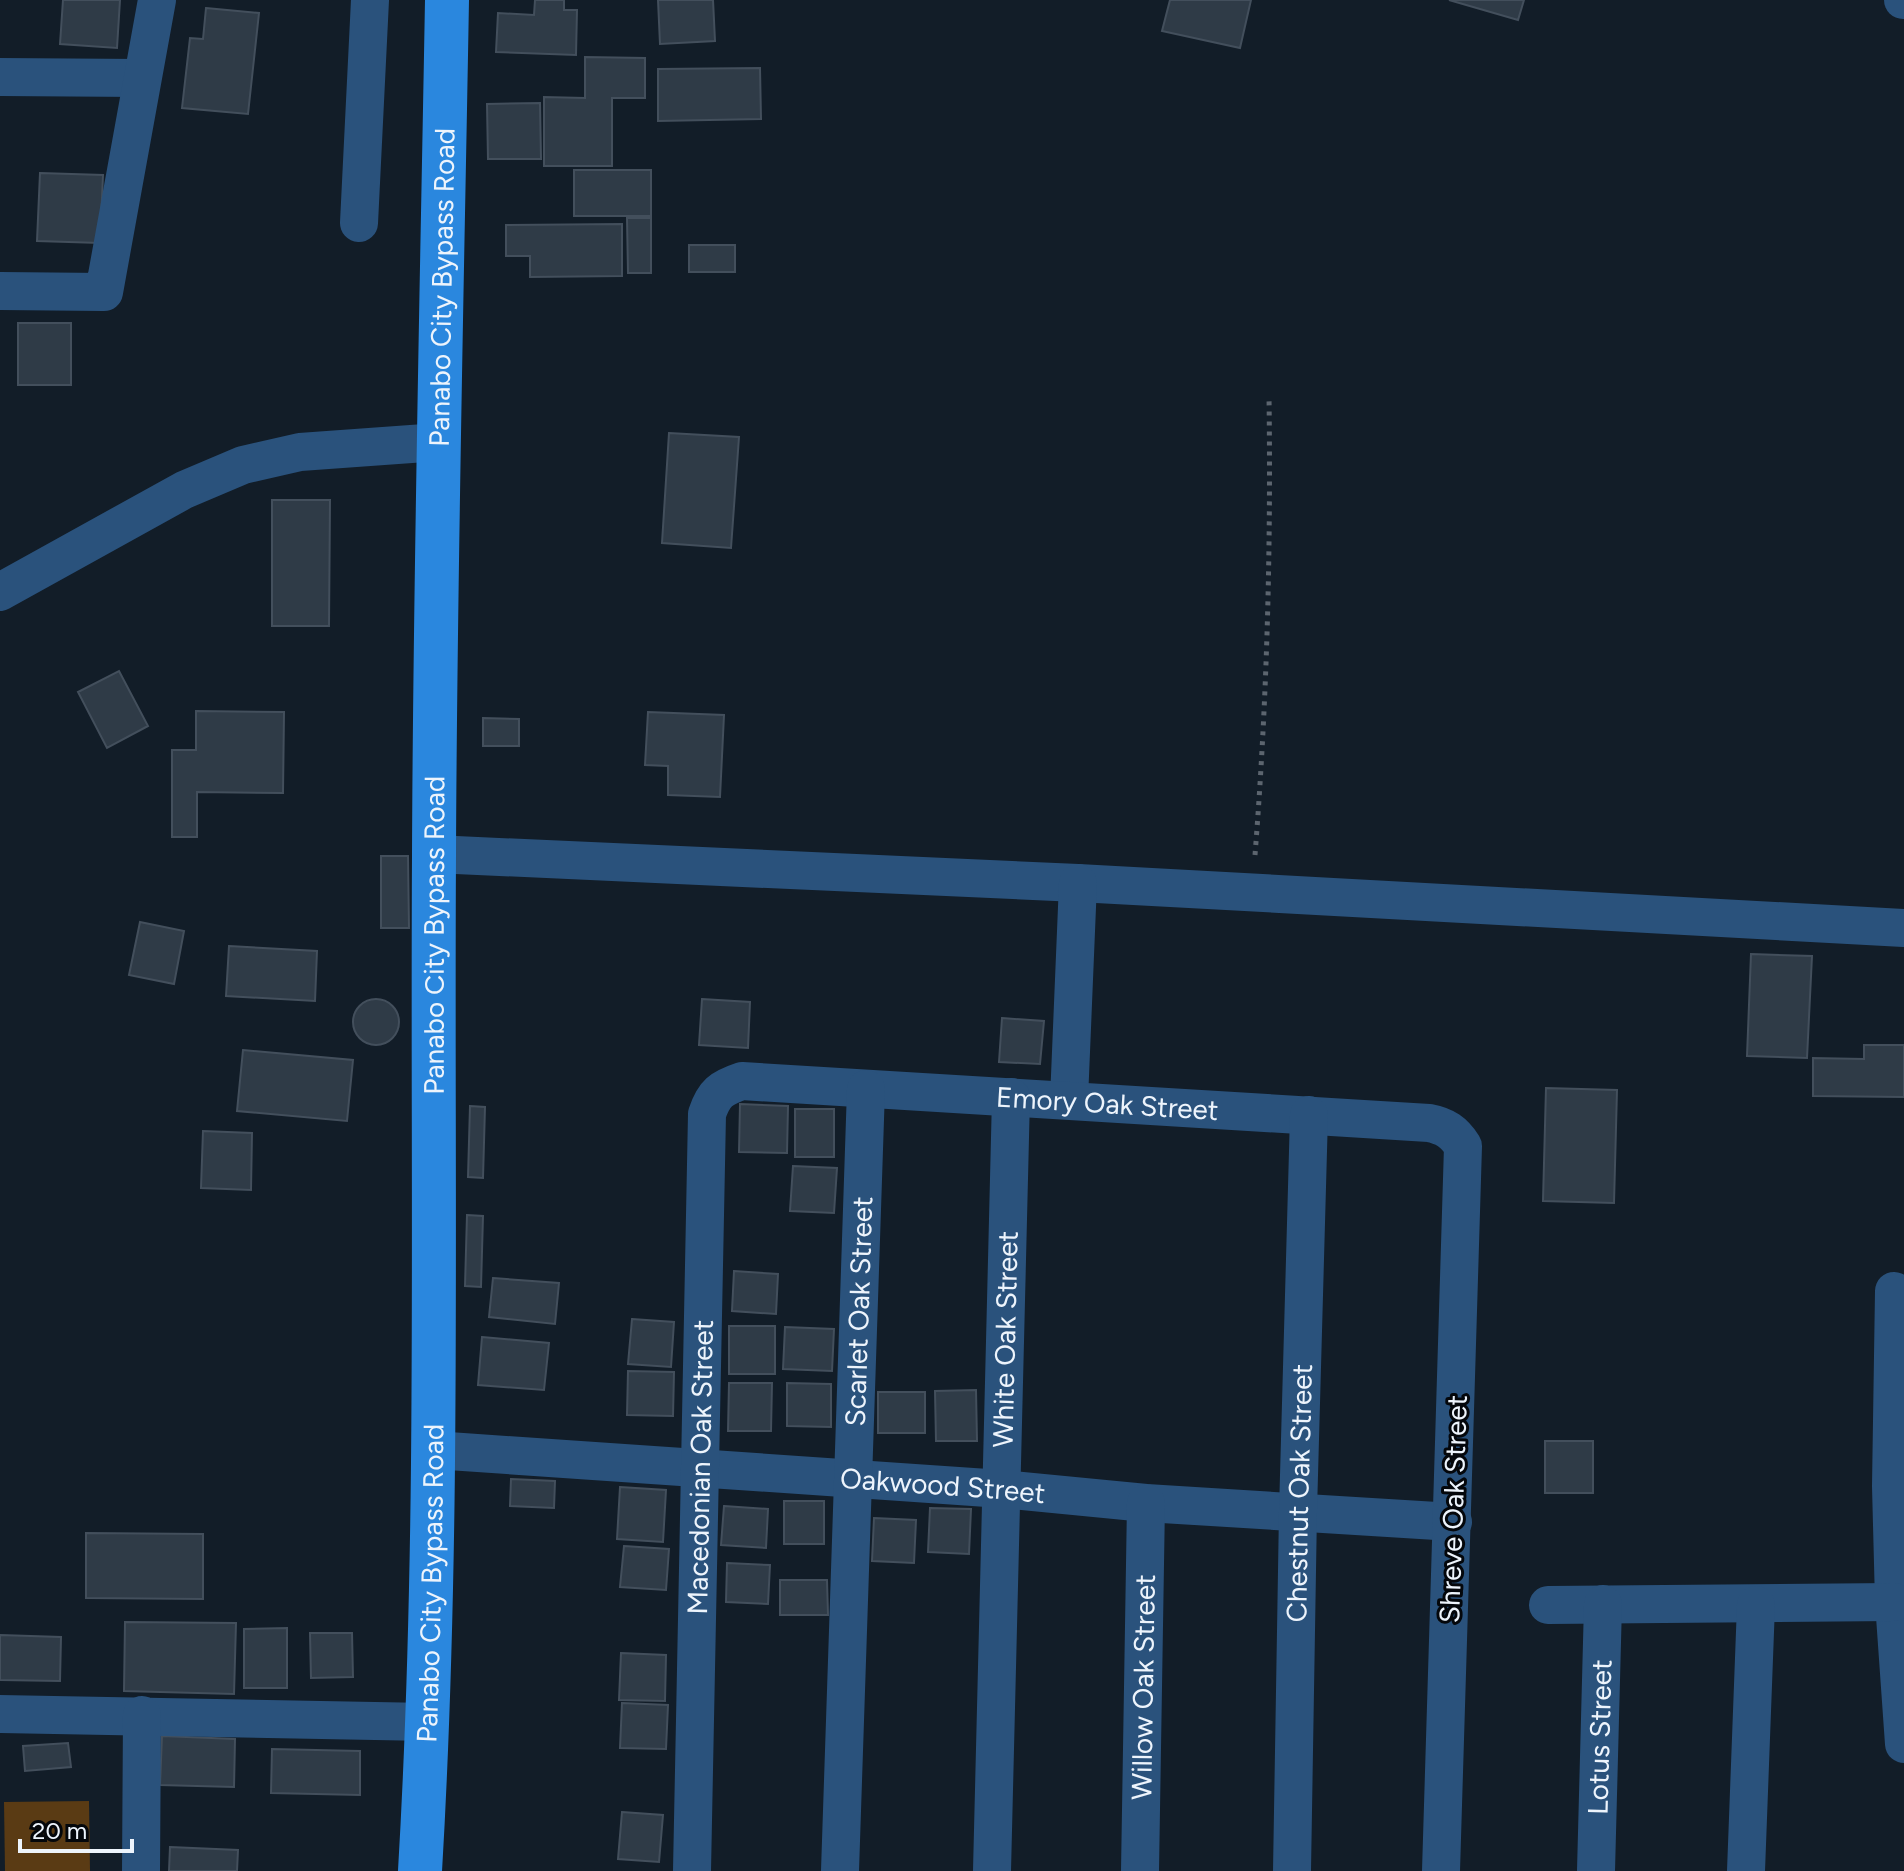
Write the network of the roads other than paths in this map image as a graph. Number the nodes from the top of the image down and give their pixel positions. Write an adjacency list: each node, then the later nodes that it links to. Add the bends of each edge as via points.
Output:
1 (157, 0): 5 (street)
2 (370, 0): 6 (street)
3 (447, 0): 8 (main road, Panabo City Bypass Road)
4 (0, 77): 5 (street)
5 (141, 78): 7 (street, via 104,292)
6 (359, 223)
7 (0, 291)
8 (439, 442): 9 (street, via 300,452 243,465 184,490); 10 (main road, Panabo City Bypass Road)
9 (0, 592)
10 (434, 854): 11 (street); 20 (main road, Panabo City Bypass Road)
11 (1078, 883): 12 (street); 16 (street)
12 (1904, 928)
13 (742, 1081): 14 (street, Emory Oak Street); 21 (street, Macedonian Oak Street, via 714,1096 707,1114)
14 (866, 1089): 15 (street, Emory Oak Street); 22 (street, Scarlet Oak Street)
15 (1011, 1097): 16 (street, Emory Oak Street); 23 (street, White Oak Street)
16 (1069, 1100): 17 (street, Emory Oak Street)
17 (1309, 1115): 18 (street, Emory Oak Street, via 1441,1125); 25 (street, Chestnut Oak Street)
18 (1463, 1146): 26 (street, Shreve Oak Street)
19 (1894, 1291): 27 (street)
20 (434, 1450): 21 (street, Oakwood Street); 33 (main road, Panabo City Bypass Road)
21 (699, 1468): 22 (street, Oakwood Street); 37 (street, Macedonian Oak Street)
22 (853, 1479): 23 (street, Oakwood Street); 38 (street, Scarlet Oak Street)
23 (1002, 1489): 24 (street, Oakwood Street); 39 (street, White Oak Street)
24 (1146, 1503): 25 (street, Oakwood Street); 40 (street, Willow Oak Street)
25 (1298, 1511): 26 (street, Oakwood Street); 41 (street, Chestnut Oak Street)
26 (1453, 1522): 42 (street, Shreve Oak Street)
27 (1894, 1602): 30 (street); 34 (street)
28 (1603, 1604): 29 (street); 30 (street); 43 (street, Lotus Street)
29 (1548, 1605)
30 (1756, 1605): 44 (street)
31 (0, 1714): 32 (street)
32 (142, 1715): 33 (street); 35 (street)
33 (429, 1722): 36 (main road, Panabo City Bypass Road)
34 (1904, 1744)
35 (141, 1871)
36 (420, 1871)
37 (692, 1871)
38 (840, 1871)
39 (992, 1871)
40 (1140, 1871)
41 (1292, 1871)
42 (1441, 1871)
43 (1596, 1871)
44 (1746, 1871)

